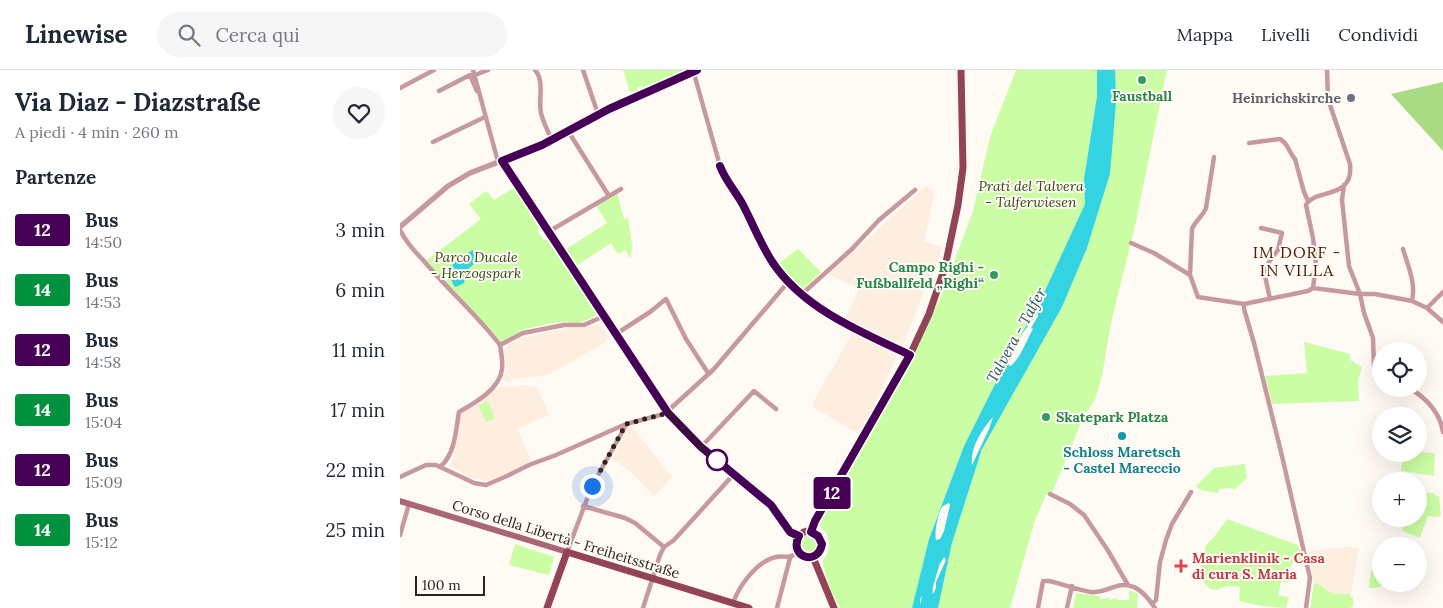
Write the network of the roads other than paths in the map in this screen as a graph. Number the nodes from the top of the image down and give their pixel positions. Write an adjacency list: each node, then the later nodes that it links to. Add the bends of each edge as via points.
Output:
1 (434, 70): 9 (street)
2 (488, 70): 8 (street)
3 (535, 70): 15 (street, via 540,86 541,113)
4 (583, 70): 12 (street)
5 (695, 70): 12 (street); 33 (street, via 722,173 737,194 772,262)
6 (961, 70): 47 (main road, via 963,168 958,205 945,267 929,314)
7 (1327, 70): 20 (street, via 1328,99 1350,164 1351,171)
8 (474, 72): 11 (street)
9 (400, 88)
10 (439, 91): 11 (street, via 470,75)
11 (480, 94): 13 (street)
12 (598, 114): 14 (street)
13 (486, 117): 16 (street); 19 (street, via 496,156)
14 (568, 131): 15 (street); 24 (street)
15 (552, 140): 19 (street)
16 (433, 142)
17 (1248, 143): 26 (street, via 1260,140 1285,142 1295,159)
18 (1214, 157): 32 (street, via 1205,213 1192,228)
19 (502, 161): 28 (street, via 459,178); 29 (street)
20 (1344, 184): 23 (street); 25 (street)
21 (621, 189): 24 (street)
22 (915, 190): 36 (street)
23 (1334, 193): 25 (street); 26 (street)
24 (609, 196): 29 (street)
25 (1342, 200): 37 (street, via 1349,266)
26 (1308, 201): 34 (street, via 1306,211 1316,264)
27 (1261, 228): 38 (street, via 1282,233 1278,250 1269,262 1265,276)
28 (400, 229): 46 (street, via 433,273)
29 (548, 232): 42 (street)
30 (1131, 243): 32 (street, via 1154,252)
31 (1403, 249): 39 (street, via 1415,291)
32 (1190, 275): 40 (street, via 1198,297)
33 (789, 281): 36 (street); 48 (street, via 737,344)
34 (1313, 288): 37 (street); 38 (street)
35 (1443, 292): 41 (street)
36 (802, 294): 47 (street, via 834,318)
37 (1360, 294): 39 (street); 45 (street)
38 (1270, 298): 40 (street)
39 (1412, 301): 41 (street)
40 (1244, 304): 83 (street, via 1244,315 1254,343 1310,578)
41 (1427, 308): 43 (street)
42 (604, 316): 44 (street); 46 (street, via 584,325 564,325 523,333)
43 (1443, 322)
44 (616, 334): 48 (street, via 666,300); 51 (street)
45 (1373, 342)
46 (500, 345): 55 (street, via 502,370 496,383 459,412 448,459)
47 (910, 355): 63 (main road)
48 (708, 373): 51 (street)
49 (1422, 397): 53 (street, via 1442,423)
50 (776, 409): 54 (street, via 754,390)
51 (668, 413): 52 (street); 54 (street)
52 (626, 424): 55 (street, via 486,485 474,483); 62 (street)
53 (1443, 432)
54 (701, 447): 56 (street)
55 (441, 466): 57 (street, via 426,465)
56 (734, 474): 65 (street, via 771,505 790,532); 66 (street)
57 (400, 477)
58 (1191, 492): 75 (street, via 1166,540)
59 (1050, 494): 72 (street, via 1084,515 1107,549)
60 (400, 501): 61 (main road, Corso della Libertà - Freiheitsstraße)
61 (409, 504): 64 (street); 67 (main road, Corso della Libertà - Freiheitsstraße)
62 (584, 506): 66 (street, via 635,523); 67 (street)
63 (811, 532): 65 (main road); 69 (main road, via 822,544)
64 (400, 535)
65 (799, 536): 68 (main road, via 796,544)
66 (664, 547): 71 (street)
67 (567, 552): 71 (main road, Corso della Libertà - Freiheitsstraße); 76 (main road)
68 (799, 552): 69 (main road); 70 (street)
69 (813, 557): 80 (main road)
70 (790, 558): 74 (street, via 776,557 754,571 741,585); 79 (street)
71 (652, 578): 74 (main road, Corso della Libertà - Freiheitsstraße); 77 (street)
72 (1125, 585): 73 (street, via 1098,592); 75 (street, via 1138,588)
73 (1072, 586): 81 (street, via 1043,581); 82 (street)
74 (733, 603): 78 (main road, Corso della Libertà - Freiheitsstraße)
75 (1153, 606)
76 (547, 608)
77 (644, 608)
78 (749, 608)
79 (777, 608)
80 (834, 608)
81 (1038, 608)
82 (1067, 608)
83 (1306, 608)

